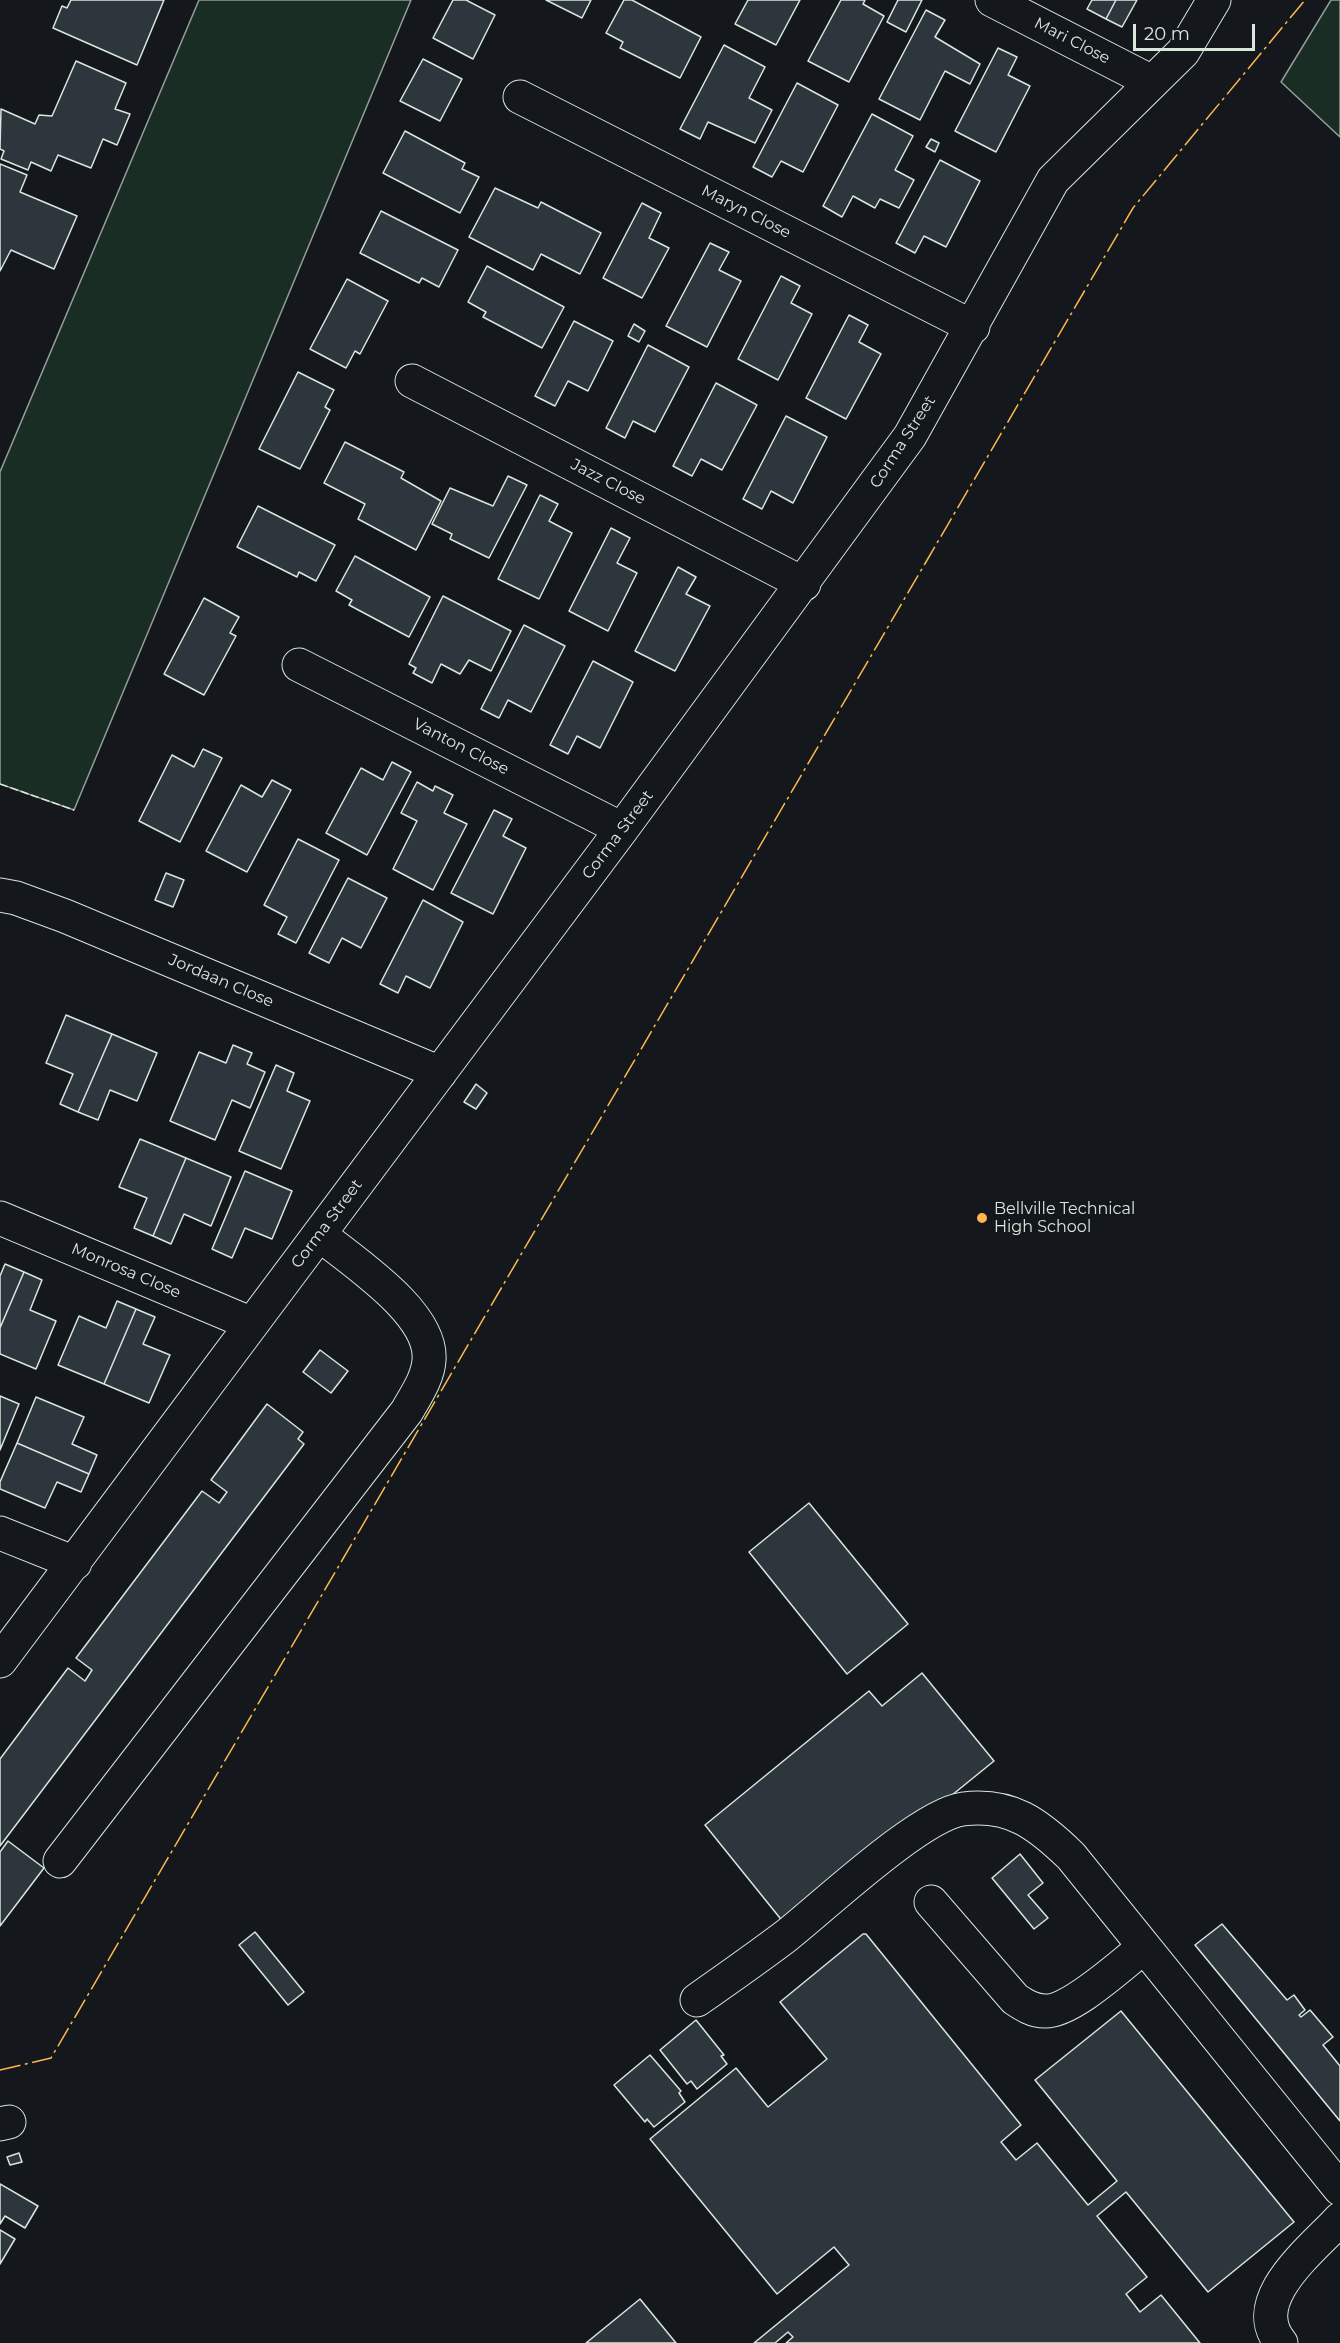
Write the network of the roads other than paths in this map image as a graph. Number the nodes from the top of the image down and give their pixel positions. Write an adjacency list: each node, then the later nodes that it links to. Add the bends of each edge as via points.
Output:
1 (992, 0): 3 (street, Mari Close)
2 (1214, 0): 3 (street, Corma Street, via 1183,52)
3 (1152, 82): 5 (street, Corma Street, via 1053,180)
4 (520, 97): 5 (street, Maryn Close)
5 (973, 327): 7 (street, Corma Street, via 910,436)
6 (412, 381): 7 (street, Jazz Close)
7 (804, 584): 9 (street, Corma Street)
8 (299, 665): 9 (street, Vanton Close)
9 (622, 830): 11 (street, Corma Street)
10 (0, 895): 11 (street, Jordaan Close, via 65,916)
11 (440, 1072): 13 (street, Corma Street)
12 (0, 1218): 14 (street, Monrosa Close)
13 (319, 1234): 14 (street, Corma Street); 18 (street, via 408,1309 422,1326 429,1346 429,1362 422,1385 407,1411)
14 (252, 1324): 16 (street, Corma Street)
15 (0, 1533): 16 (street)
16 (75, 1563): 17 (street, Corma Street)
17 (0, 1661)
18 (60, 1861)
19 (931, 1902): 20 (street, via 1015,1999 1027,2007 1047,2011 1070,2002)
20 (1143, 1948): 21 (street, via 1071,1856 1041,1827 1001,1809 961,1809 926,1823); 22 (street)
21 (698, 2000)
22 (1340, 2189)
23 (1340, 2219): 24 (street, via 1273,2297 1269,2313)
24 (1281, 2343)

